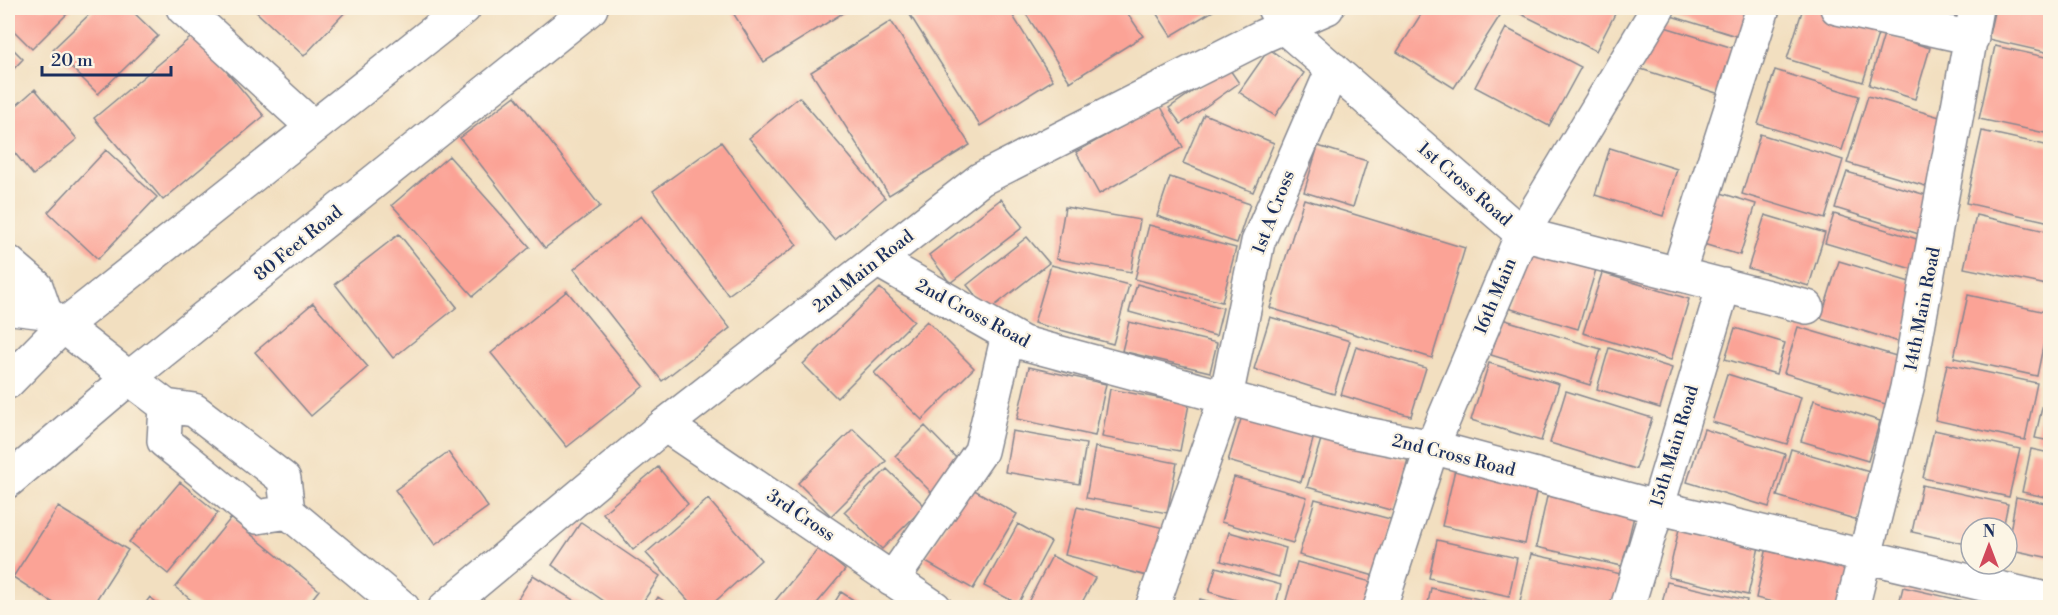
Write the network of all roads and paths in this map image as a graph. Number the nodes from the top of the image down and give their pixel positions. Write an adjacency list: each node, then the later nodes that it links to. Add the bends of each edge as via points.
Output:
1 (183, 8): 11 (street)
2 (464, 8): 11 (street)
3 (591, 8): 21 (street, 80 Feet Road)
4 (1327, 8): 8 (street, 2nd Main Road)
5 (1658, 8): 12 (street, 16th Main)
6 (1763, 8): 15 (street)
7 (1837, 8): 9 (street)
8 (1279, 17): 10 (street, 1st Cross Road); 13 (street, 2nd Main Road, via 981,179)
9 (1974, 23): 30 (street, 14th Main Road, via 1907,388)
10 (1333, 69): 12 (street, 1st Cross Road); 23 (street, 1st A Cross, via 1258,242)
11 (312, 126): 19 (street)
12 (1522, 234): 15 (street, 1st Cross Road); 26 (street, 16th Main)
13 (877, 260): 20 (street, 2nd Cross Road); 25 (street, 2nd Main Road)
14 (8, 262): 19 (street, via 36,286)
15 (1678, 274): 16 (street, 1st Cross Road)
16 (1724, 285): 18 (street, 1st Cross Road); 28 (street, 15th Main Road)
17 (8, 305): 19 (street)
18 (1807, 307)
19 (54, 319): 21 (street); 22 (street)
20 (1008, 335): 23 (street, 2nd Cross Road, via 1023,343); 31 (street, via 981,451)
21 (129, 378): 24 (street); 27 (street, 80 Feet Road)
22 (8, 382)
23 (1226, 397): 26 (street, 2nd Cross Road, via 1351,431); 36 (street, 1st A Cross)
24 (166, 406): 29 (street, via 194,410 284,479); 29 (street, via 164,441 257,517)
25 (665, 425): 31 (street, 3rd Cross); 34 (street, 2nd Main Road)
26 (1432, 447): 28 (street, 2nd Cross Road); 37 (street, 16th Main)
27 (8, 481)
28 (1656, 507): 30 (street, 2nd Cross Road); 38 (street, 15th Main Road)
29 (288, 512): 33 (street)
30 (1865, 557): 32 (street, 2nd Cross Road); 39 (street, 14th Main Road)
31 (892, 580): 35 (street, 3rd Cross)
32 (2050, 600)
33 (403, 608)
34 (445, 608)
35 (936, 608)
36 (1152, 608)
37 (1380, 608)
38 (1627, 608)
39 (1852, 608)

